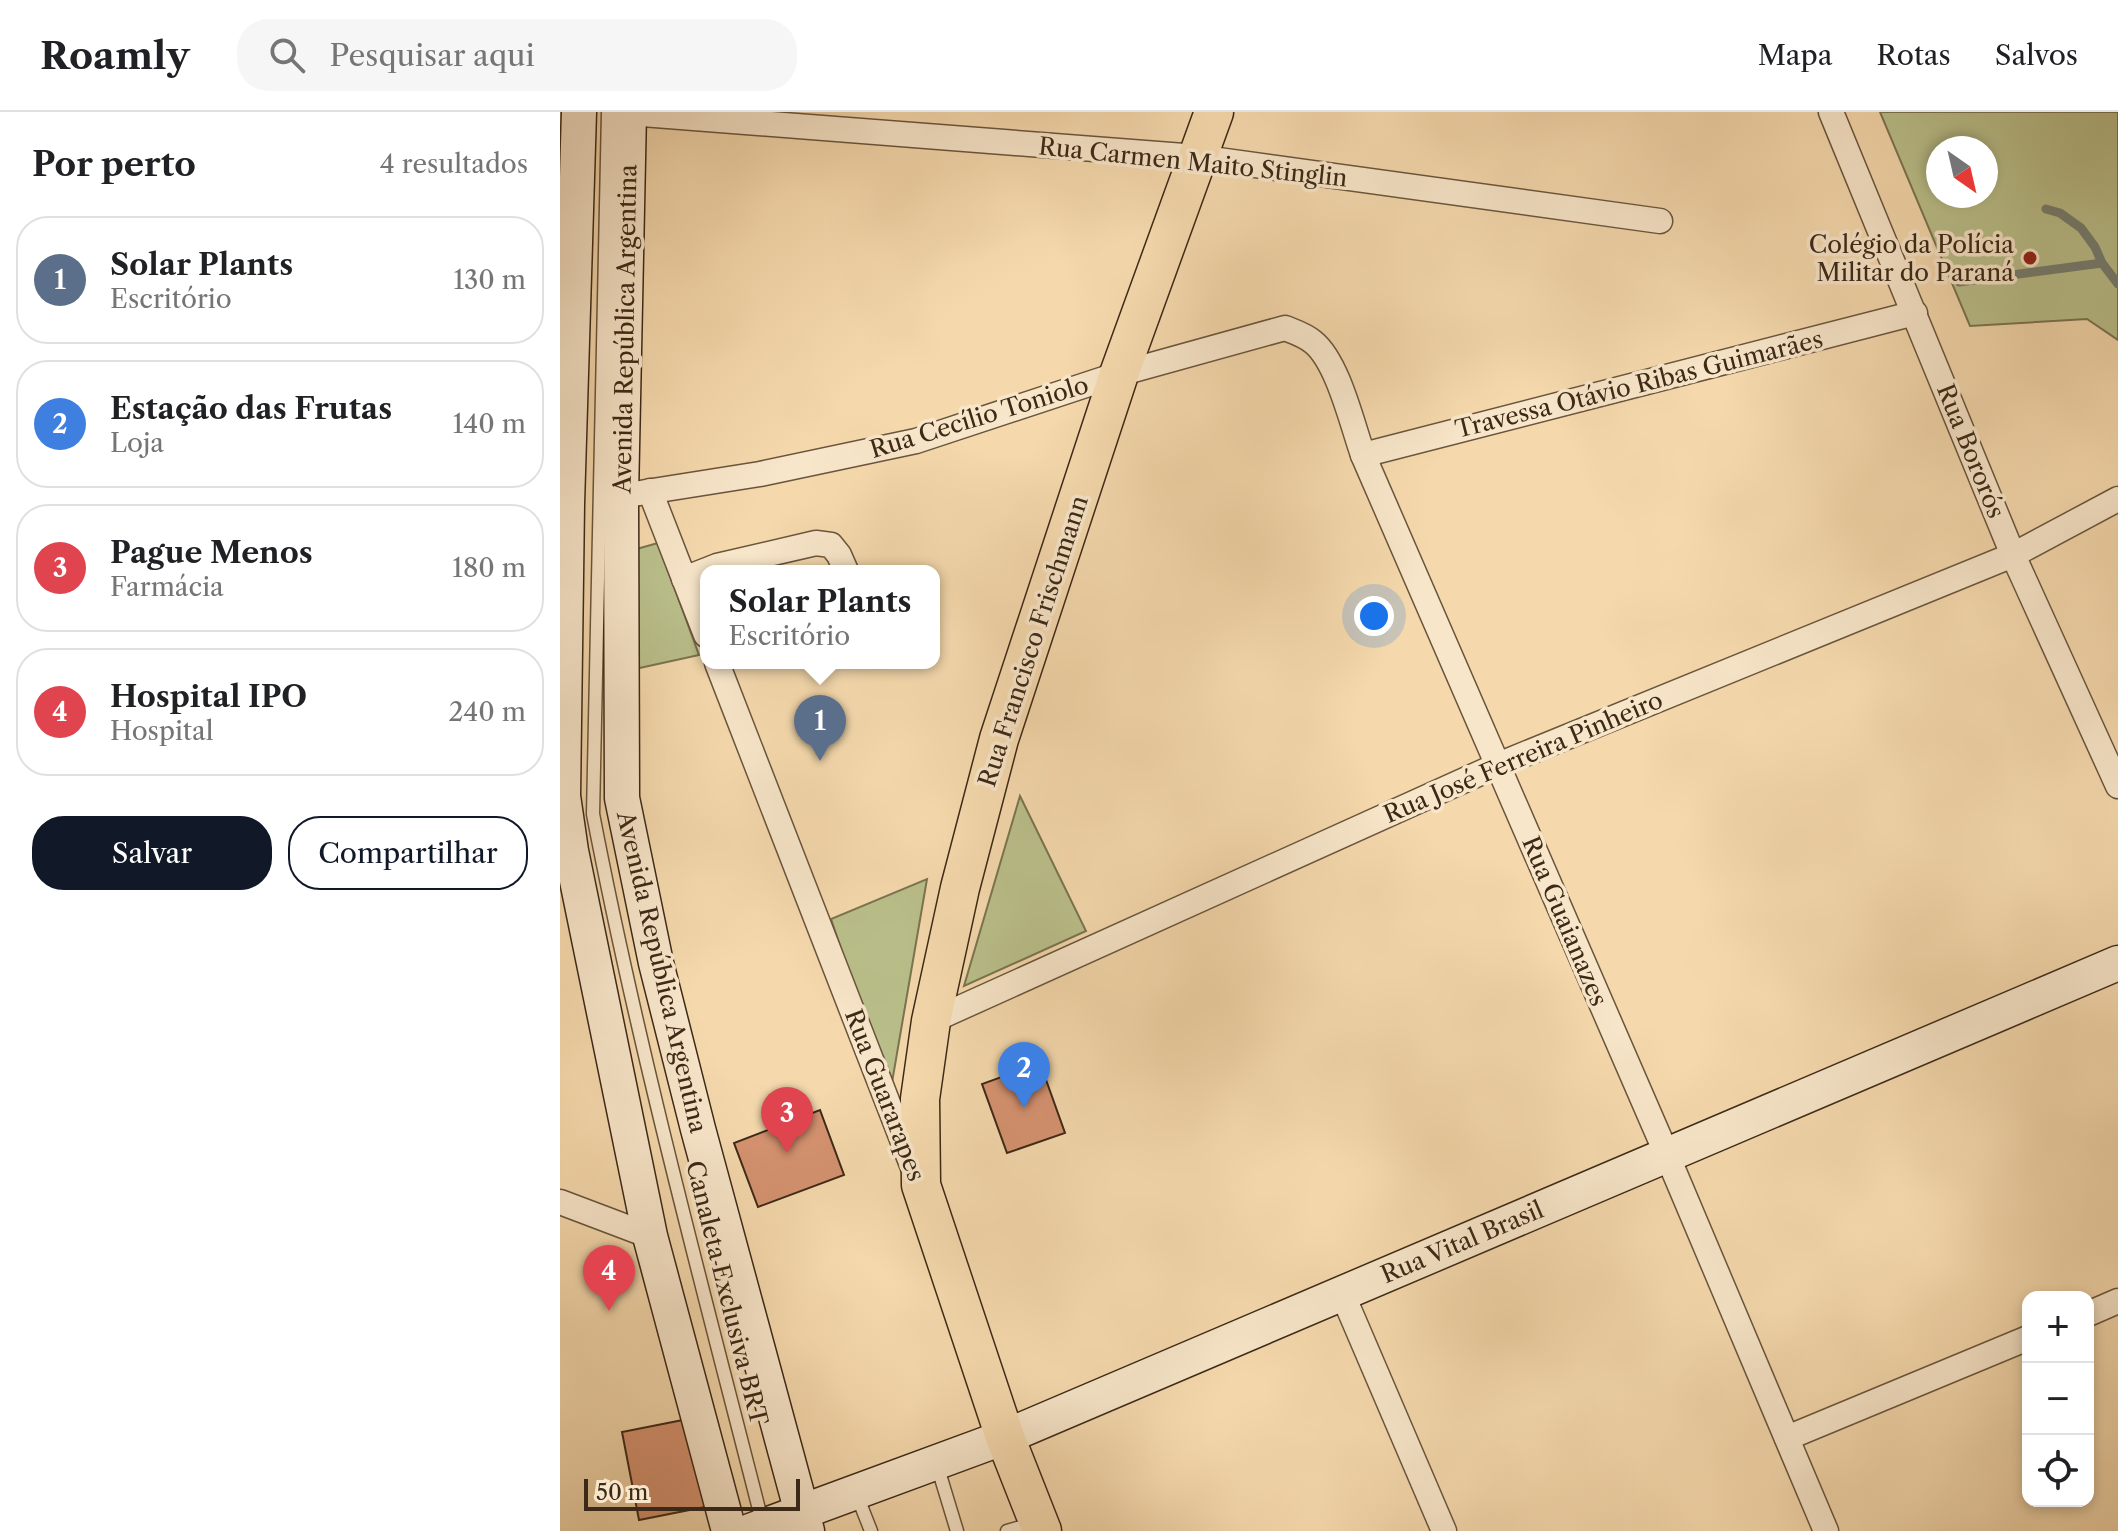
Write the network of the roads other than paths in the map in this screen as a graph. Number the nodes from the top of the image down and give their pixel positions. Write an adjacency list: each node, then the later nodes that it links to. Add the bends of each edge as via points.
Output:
1 (579, 112): 8 (street)
2 (608, 112): 40 (lane, Canaleta Exclusiva BRT, via 593,814)
3 (629, 112): 6 (street, Rua Carmen Maito Stinglin); 13 (street, Avenida República Argentina)
4 (1214, 112): 6 (main road, Rua Francisco Frischmann)
5 (1831, 112): 9 (street, Rua Bororós)
6 (1197, 157): 7 (street, Rua Carmen Maito Stinglin); 11 (main road, Rua Francisco Frischmann)
7 (1660, 221)
8 (566, 299): 29 (street, via 563,796)
9 (1915, 313): 12 (street, Travessa Otávio Ribas Guimarães); 15 (street, Rua Bororós)
10 (1285, 328): 11 (street, Rua Cecílio Toniolo); 12 (street, Rua Guaianazes, via 1315,343 1327,358)
11 (1119, 374): 13 (street, Rua Cecílio Toniolo, via 916,441); 25 (main road, Rua Francisco Frischmann, via 999,739)
12 (1363, 455): 22 (street, Rua Guaianazes)
13 (636, 494): 19 (street); 38 (street, Avenida República Argentina, via 622,798 656,963)
14 (2118, 499): 15 (street, Rua José Ferreira Pinheiro)
15 (2013, 555): 22 (street, Rua José Ferreira Pinheiro); 23 (street, Rua Bororós)
16 (721, 565): 17 (street, via 816,543 831,545)
17 (843, 565)
18 (700, 573): 19 (street)
19 (684, 579): 20 (street)
20 (700, 620)
21 (719, 669): 27 (street, Rua Guararapes)
22 (1498, 765): 25 (street, Rua José Ferreira Pinheiro); 26 (street, Rua Guaianazes)
23 (2118, 786)
24 (2118, 963): 26 (street, Rua Vital Brasil)
25 (931, 1021): 27 (main road, Rua Francisco Frischmann, via 920,1099)
26 (1667, 1155): 30 (street, Rua Vital Brasil); 35 (street, Rua Guaianazes)
27 (921, 1185): 34 (main road, Rua Guararapes)
28 (560, 1202): 29 (street)
29 (650, 1236): 41 (street)
30 (1342, 1293): 34 (street, Rua Vital Brasil); 44 (street)
31 (2118, 1301): 32 (street)
32 (2094, 1311)
33 (2022, 1340): 35 (street)
34 (1005, 1437): 36 (street, Rua Vital Brasil); 39 (main road, Rua Guararapes)
35 (1787, 1438): 45 (street, Rua Guaianazes)
36 (936, 1462): 37 (street, Rua Vital Brasil); 43 (lane)
37 (856, 1492): 38 (street, Rua Vital Brasil); 42 (lane)
38 (804, 1522): 40 (street, Rua Vital Brasil)
39 (1029, 1528)
40 (759, 1529)
41 (729, 1531)
42 (871, 1531)
43 (957, 1531)
44 (1444, 1531)
45 (1826, 1531)

